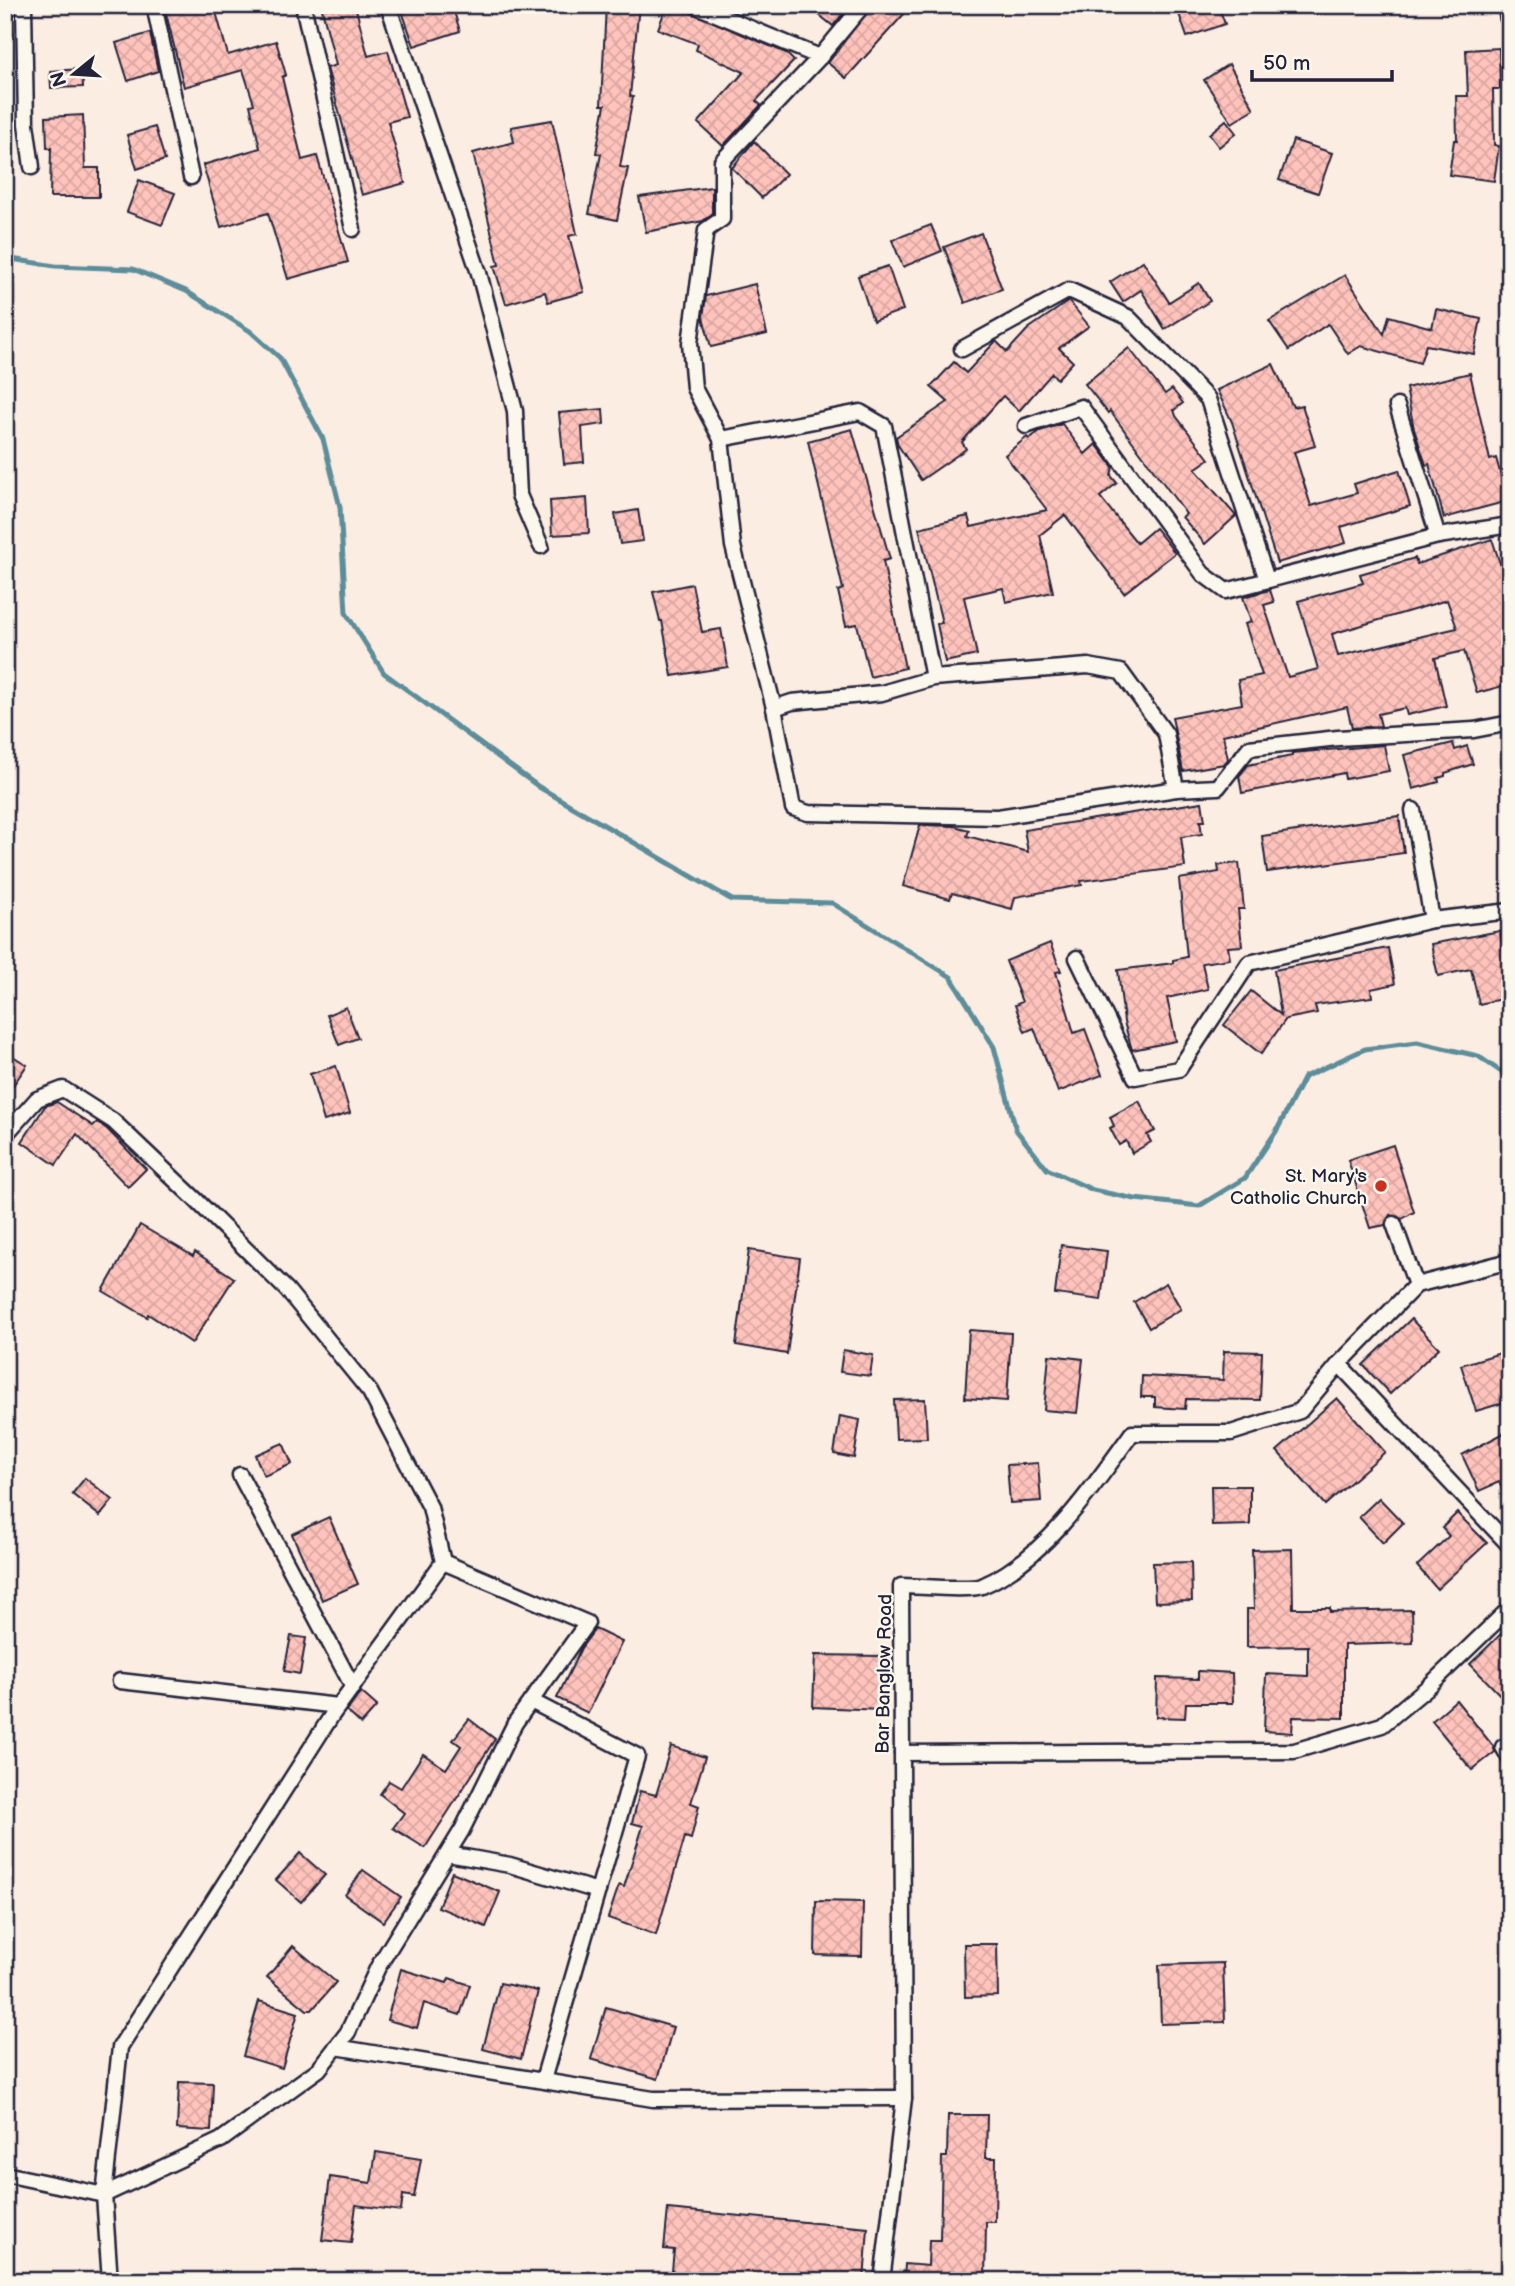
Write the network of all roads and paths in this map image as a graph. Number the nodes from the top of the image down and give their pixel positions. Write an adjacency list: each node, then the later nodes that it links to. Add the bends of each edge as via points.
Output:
1 (24, 5): 10 (street, via 26,124)
2 (154, 5): 11 (street)
3 (303, 5): 12 (street)
4 (388, 5): 19 (street, via 479,273 515,411 519,495)
5 (694, 5): 9 (street)
6 (863, 5): 9 (street)
7 (1508, 5): 8 (street)
8 (1510, 17)
9 (820, 57): 16 (street, via 722,161 722,219 706,230 690,343 694,388)
10 (32, 167)
11 (191, 177)
12 (353, 229)
13 (962, 349): 20 (street, via 1069,290 1128,317 1208,399)
14 (1397, 406): 18 (street)
15 (1026, 426): 20 (street, via 1081,407 1203,574 1226,591)
16 (721, 439): 21 (street, via 860,412 884,426); 22 (street, via 733,547)
17 (1510, 525): 18 (street)
18 (1437, 536): 20 (street)
19 (541, 546)
20 (1266, 580)
21 (933, 678): 22 (street, via 881,693); 24 (street, via 1088,666 1121,672 1166,734)
22 (774, 708): 24 (street, via 793,808 808,813 998,817)
23 (1510, 723): 24 (street, via 1474,730 1249,748 1218,787)
24 (1175, 789)
25 (1413, 810): 27 (street)
26 (1510, 911): 27 (street)
27 (1432, 920): 28 (street, via 1249,963 1179,1069 1135,1077)
28 (1077, 958)
29 (5, 1135): 36 (street, via 37,1099 63,1089 113,1121 195,1199 287,1290 370,1392 430,1507)
30 (1394, 1224): 32 (street)
31 (1508, 1262): 32 (street)
32 (1416, 1285): 33 (street, Bar Banglow Road)
33 (1339, 1364): 35 (street); 42 (street, Bar Banglow Road, via 1300,1411 1231,1433 1132,1433 1082,1502 1025,1559 980,1587 901,1586)
34 (240, 1475): 39 (street)
35 (1510, 1546)
36 (443, 1562): 39 (street); 40 (street, via 587,1623)
37 (1510, 1608): 42 (street, via 1428,1688 1382,1725 1294,1751)
38 (120, 1681): 41 (street)
39 (352, 1687): 41 (street)
40 (531, 1701): 43 (street, via 515,1723); 44 (street, via 637,1756)
41 (338, 1706): 49 (street, via 120,2047)
42 (902, 1753): 47 (street, Bar Banglow Road)
43 (448, 1854): 44 (street, via 510,1865); 45 (street, via 378,1967 348,2032)
44 (598, 1891): 46 (street)
45 (336, 2047): 46 (street); 49 (street, via 319,2069 221,2140)
46 (543, 2080): 47 (street, via 653,2099)
47 (904, 2098): 51 (street, Bar Banglow Road)
48 (5, 2174): 49 (street)
49 (104, 2195): 50 (street)
50 (110, 2281)
51 (882, 2281)

